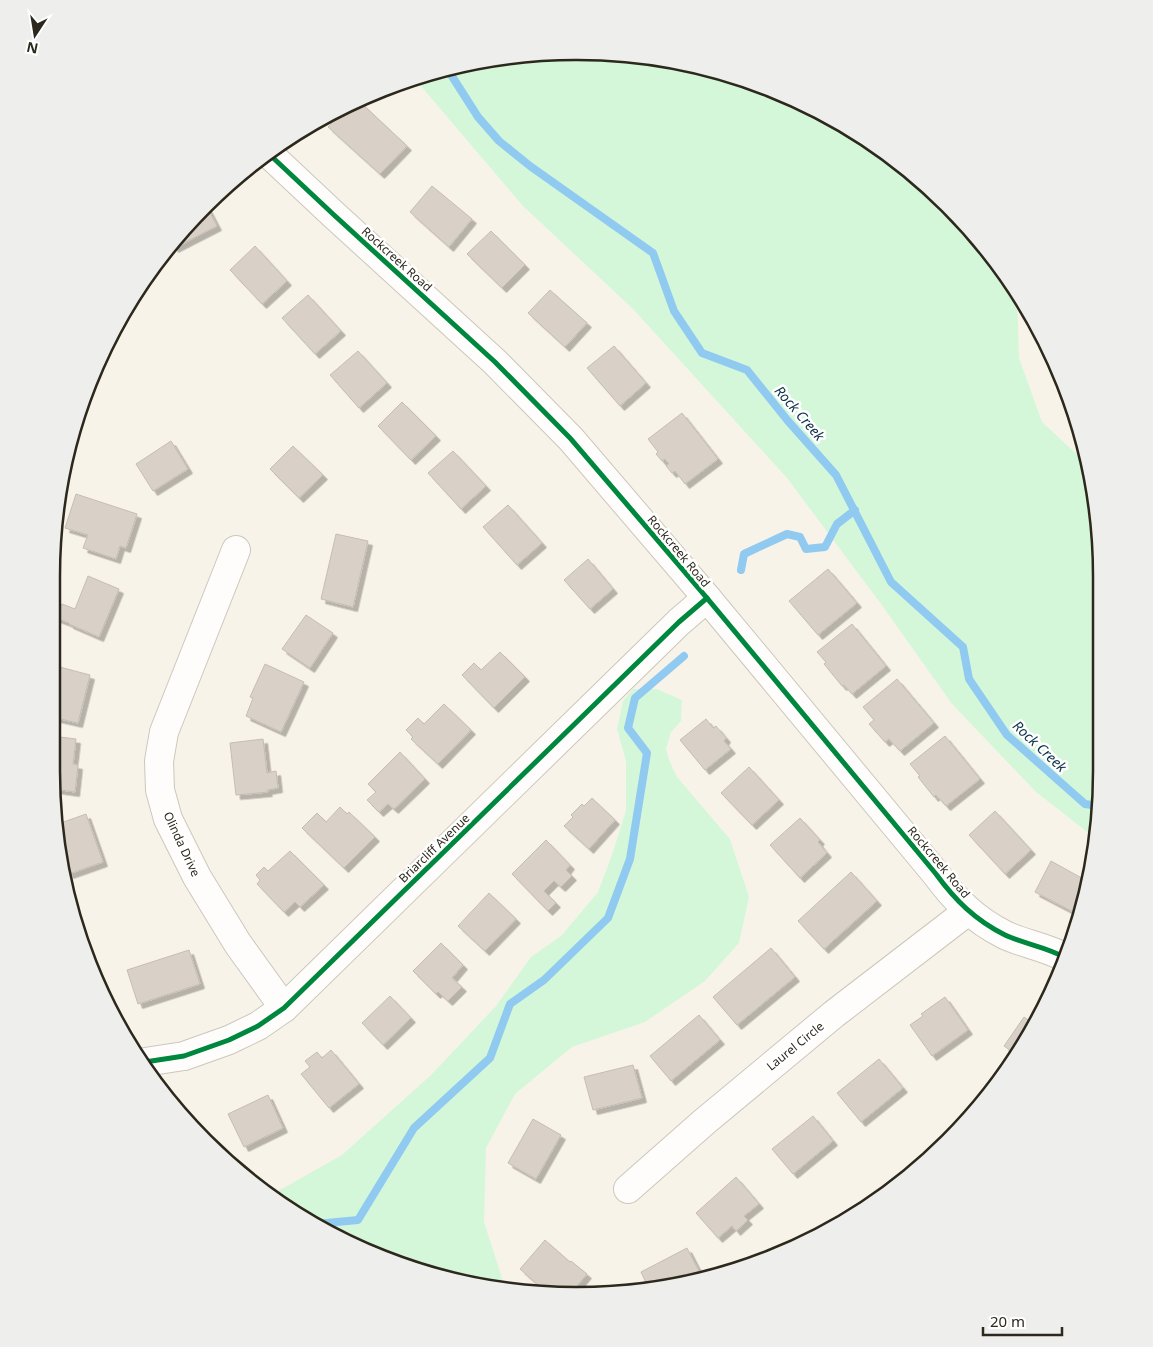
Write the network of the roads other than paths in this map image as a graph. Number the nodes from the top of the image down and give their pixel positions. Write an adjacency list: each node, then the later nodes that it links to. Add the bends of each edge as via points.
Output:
1 (274, 159): 3 (street, Rockcreek Road, via 495,362 571,439)
2 (236, 550): 6 (street, Olinda Drive, via 164,732 159,761 160,790 168,819 198,877 238,944)
3 (706, 598): 4 (street, Rockcreek Road); 6 (street, Briarcliff Avenue)
4 (968, 912): 5 (street, Rockcreek Road, via 1005,935); 8 (street, Laurel Circle, via 826,1021)
5 (1059, 955)
6 (284, 1008): 7 (street, Briarcliff Avenue, via 229,1040 184,1056)
7 (150, 1061)
8 (628, 1189)

